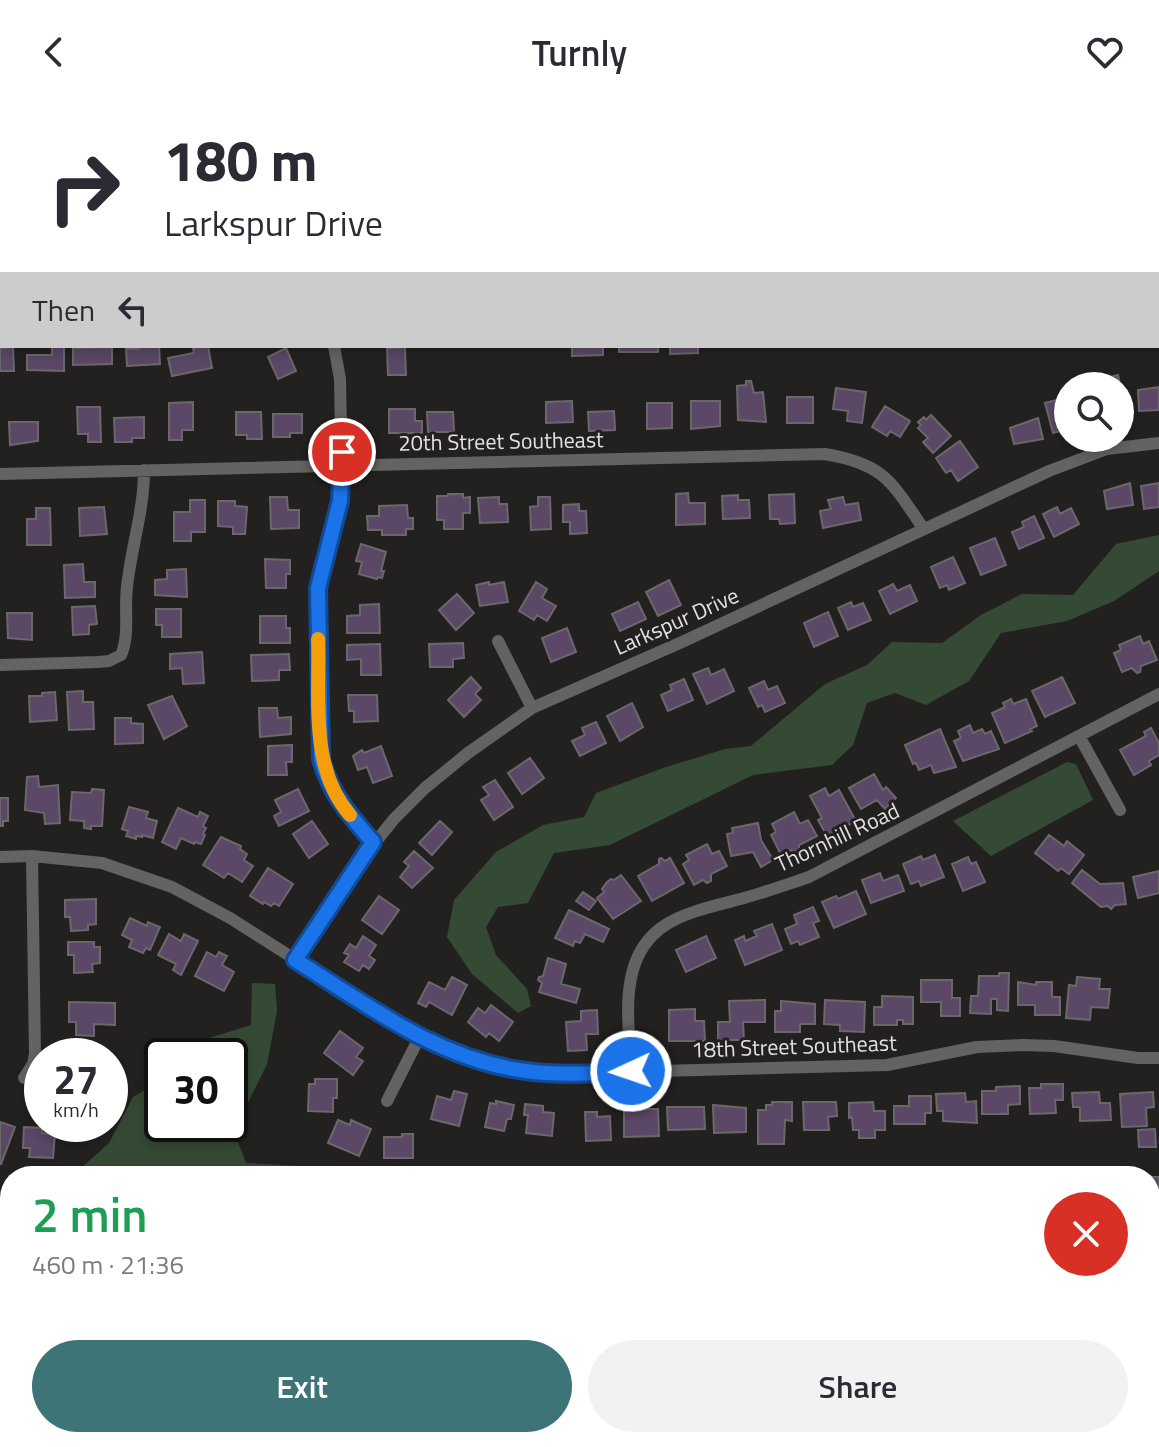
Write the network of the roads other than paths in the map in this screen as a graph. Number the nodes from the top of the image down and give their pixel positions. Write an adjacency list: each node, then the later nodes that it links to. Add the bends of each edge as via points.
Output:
1 (334, 348): 3 (street)
2 (1159, 443): 6 (street, Larkspur Drive, via 1095,452)
3 (342, 465): 4 (street, 20th Street Southeast); 6 (street, 20th Street Southeast, via 825,454 879,471); 13 (street, via 340,501 318,588 321,759 341,805)
4 (144, 470): 5 (street, 20th Street Southeast); 8 (street, via 121,655 109,661)
5 (0, 474)
6 (923, 528): 10 (street, Larkspur Drive)
7 (498, 641): 10 (street)
8 (0, 665)
9 (1159, 694): 11 (street, Thornhill Road)
10 (532, 708): 13 (street, Larkspur Drive, via 425,788)
11 (1079, 736): 12 (street); 20 (street, Thornhill Road, via 809,877 685,914 653,933 631,977)
12 (1120, 810)
13 (373, 842): 16 (street, Larkspur Drive)
14 (32, 856): 15 (street, 18th Street Southeast); 16 (street, 18th Street Southeast, via 102,863 172,887); 17 (street)
15 (0, 857)
16 (295, 960): 18 (street, 18th Street Southeast)
17 (35, 1038)
18 (419, 1038): 20 (street, 18th Street Southeast, via 469,1058 524,1071); 21 (street)
19 (1159, 1058): 20 (street, 18th Street Southeast, via 1023,1045 977,1047 887,1065)
20 (631, 1071)
21 (387, 1101)

